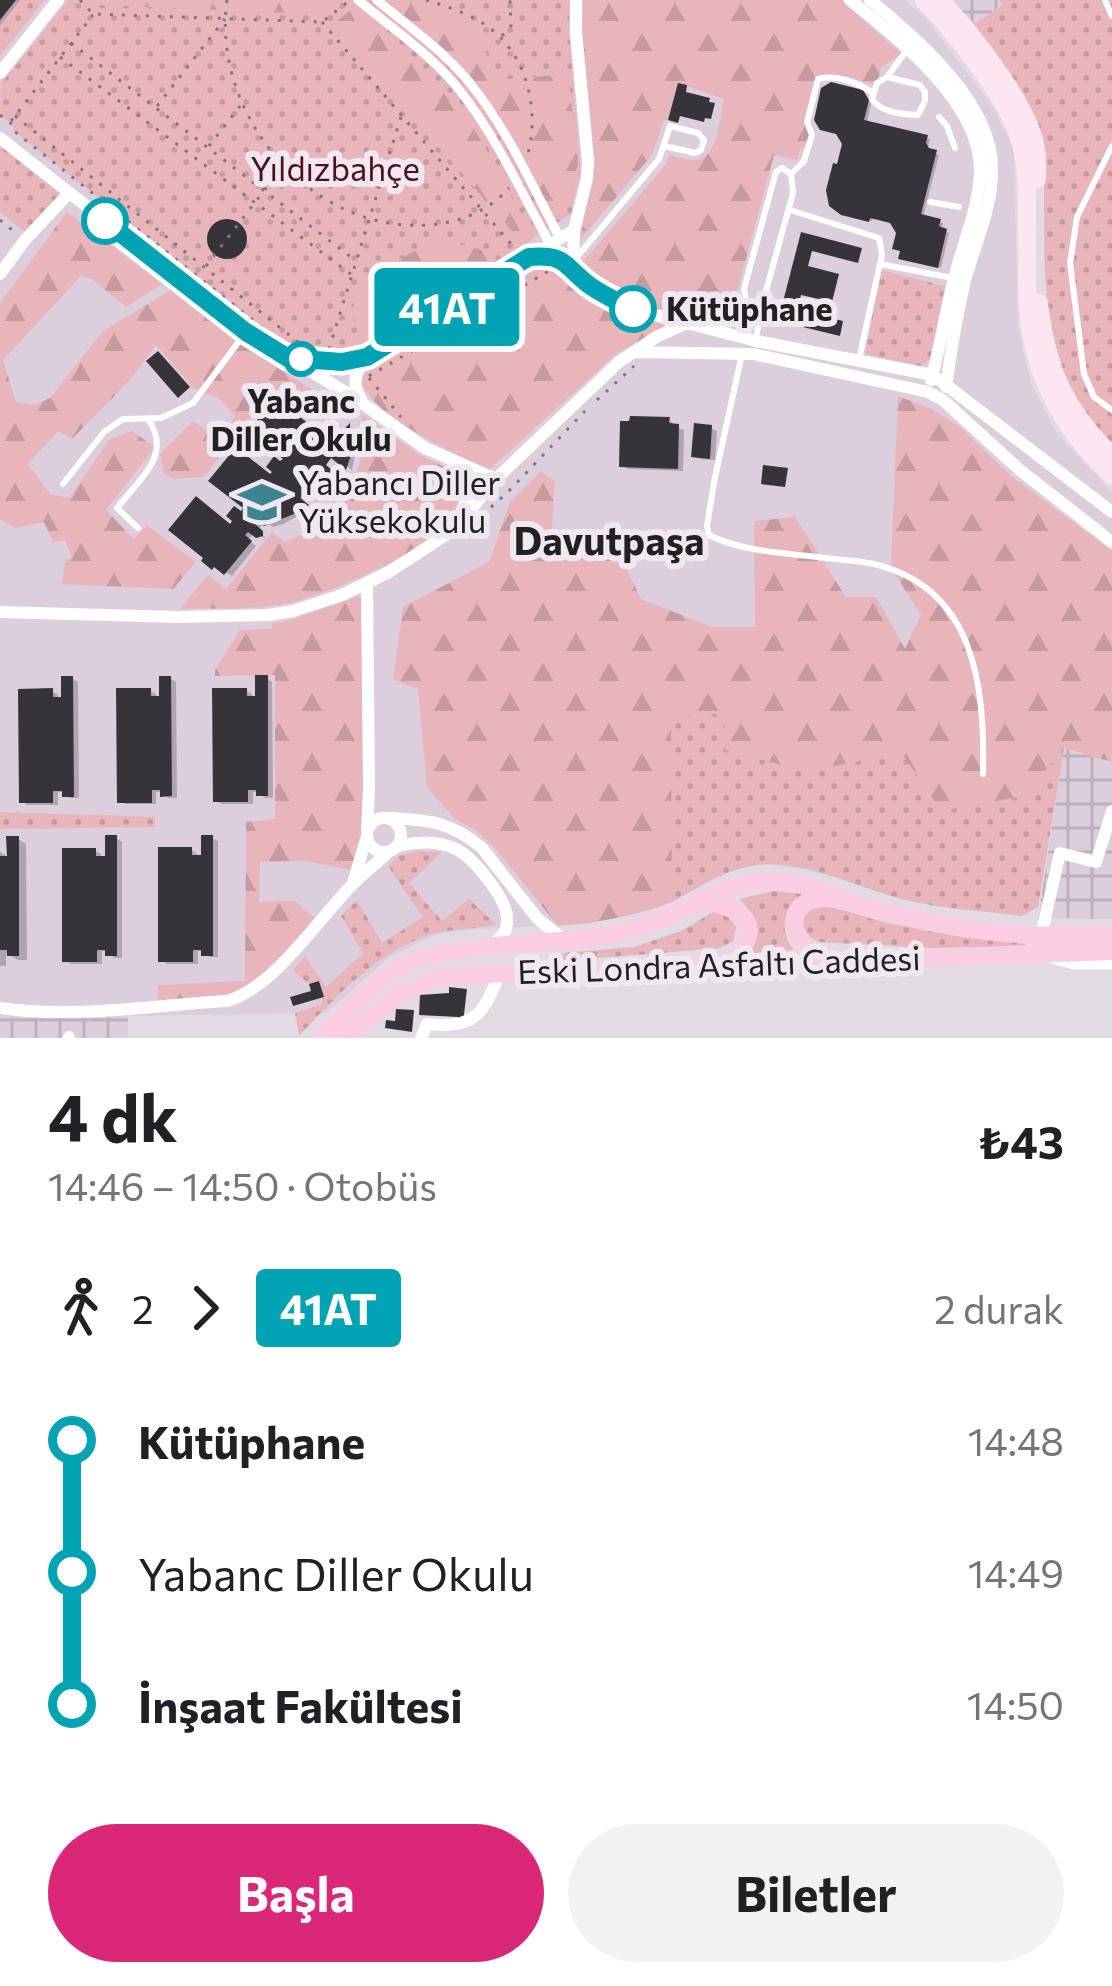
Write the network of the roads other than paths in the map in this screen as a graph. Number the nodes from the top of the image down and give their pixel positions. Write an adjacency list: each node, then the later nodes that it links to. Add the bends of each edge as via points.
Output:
1 (58, 0): 12 (street)
2 (351, 0): 26 (street, via 459,89)
3 (377, 0): 26 (street, via 469,81)
4 (576, 0): 25 (street, via 588,162)
5 (850, 0): 11 (street)
6 (870, 0): 31 (street, via 947,71 987,138 990,194)
7 (924, 0): 50 (main road, via 972,57 1020,138 1034,351 1074,436)
8 (940, 0): 48 (main road, via 974,36 1036,146 1039,307 1050,364 1063,396)
9 (1105, 0): 10 (lane)
10 (1112, 16)
11 (907, 50): 13 (lane); 31 (street, via 953,98 979,154)
12 (0, 73)
13 (887, 77): 14 (lane); 14 (lane, via 925,92 918,115 877,106)
14 (873, 93): 20 (lane, via 828,76 818,80 807,122 812,135)
15 (939, 117): 19 (lane)
16 (4, 134): 21 (street)
17 (664, 146): 17 (lane, via 694,153 704,140 670,126); 28 (lane)
18 (1112, 146): 46 (lane, via 1077,217 1070,262 1084,374 1094,397)
19 (955, 148)
20 (791, 174): 24 (lane); 33 (lane, via 776,172 744,289)
21 (69, 193): 30 (street); 35 (street)
22 (930, 202): 23 (lane)
23 (959, 208)
24 (790, 210): 29 (lane, via 879,238); 33 (lane)
25 (574, 230): 26 (street); 28 (street)
26 (555, 241): 27 (street); 28 (lane)
27 (528, 250): 32 (street, via 568,264); 39 (street)
28 (573, 261): 32 (lane)
29 (880, 264): 31 (lane); 40 (lane)
30 (0, 274)
31 (959, 280): 41 (street); 42 (street)
32 (585, 282): 34 (street, via 633,309)
33 (761, 309): 36 (lane)
34 (687, 323): 36 (street); 37 (street)
35 (246, 332): 38 (street); 47 (lane, via 194,403)
36 (750, 349): 37 (street); 40 (street); 43 (street); 59 (lane, via 714,482 709,535 876,565 930,588 960,624 974,671)
37 (632, 352): 51 (street)
38 (289, 353): 39 (street, via 342,362); 45 (street)
39 (367, 357): 45 (street)
40 (858, 362): 41 (street)
41 (933, 375): 42 (street); 43 (street)
42 (946, 384): 44 (street); 53 (street)
43 (928, 392): 44 (street)
44 (943, 400): 56 (street)
45 (353, 401): 49 (street)
46 (1112, 410)
47 (148, 419): 52 (lane, via 123,419 104,432); 54 (lane, via 158,433 157,455 117,508)
48 (1112, 456)
49 (466, 468): 51 (street); 55 (street, via 467,500)
50 (1112, 475)
51 (496, 479): 55 (street)
52 (63, 484)
53 (1112, 512)
54 (137, 528)
55 (455, 529): 57 (street)
56 (1112, 542)
57 (367, 584): 58 (street, via 268,615); 60 (street)
58 (0, 612)
59 (983, 774)
60 (369, 788): 62 (street); 63 (street)
61 (1112, 811): 69 (street, via 1096,862 1060,853)
62 (387, 818): 63 (street, via 373,821); 64 (street, via 401,830); 70 (street, via 454,827)
63 (366, 834): 64 (street, via 376,850); 65 (street)
64 (393, 849): 65 (street); 71 (street, via 441,843 463,851 505,906 508,924)
65 (353, 884): 79 (street, via 239,997 123,1009)
66 (698, 902): 67 (main road, Eski Londra Asfaltı Caddesi, via 781,881); 70 (main road, Eski Londra Asfaltı Caddesi, via 646,926); 76 (main road, via 733,908 748,926 744,946)
67 (850, 902): 69 (main road, Eski Londra Asfaltı Caddesi); 74 (main road, via 813,898 795,923 808,951)
68 (1112, 934): 69 (main road, Eski Londra Asfaltı Caddesi)
69 (1041, 936)
70 (564, 940): 71 (main road, Eski Londra Asfaltı Caddesi)
71 (493, 945): 78 (main road, Eski Londra Asfaltı Caddesi, via 415,960)
72 (1112, 951): 73 (main road, Eski Londra Asfaltı Caddesi)
73 (1050, 955): 74 (main road, Eski Londra Asfaltı Caddesi); 75 (street)
74 (846, 960): 76 (main road, Eski Londra Asfaltı Caddesi)
75 (1112, 962)
76 (724, 964): 77 (main road, Eski Londra Asfaltı Caddesi)
77 (500, 973): 80 (main road, Eski Londra Asfaltı Caddesi, via 434,979); 81 (street, via 485,1009)
78 (362, 995): 82 (main road); 83 (main road, Eski Londra Asfaltı Caddesi)
79 (0, 1008)
80 (376, 1013): 84 (main road, Eski Londra Asfaltı Caddesi); 85 (main road)
81 (459, 1032): 86 (street, via 428,1024)
82 (308, 1038)
83 (321, 1038)
84 (344, 1038)
85 (358, 1038)
86 (421, 1038)

